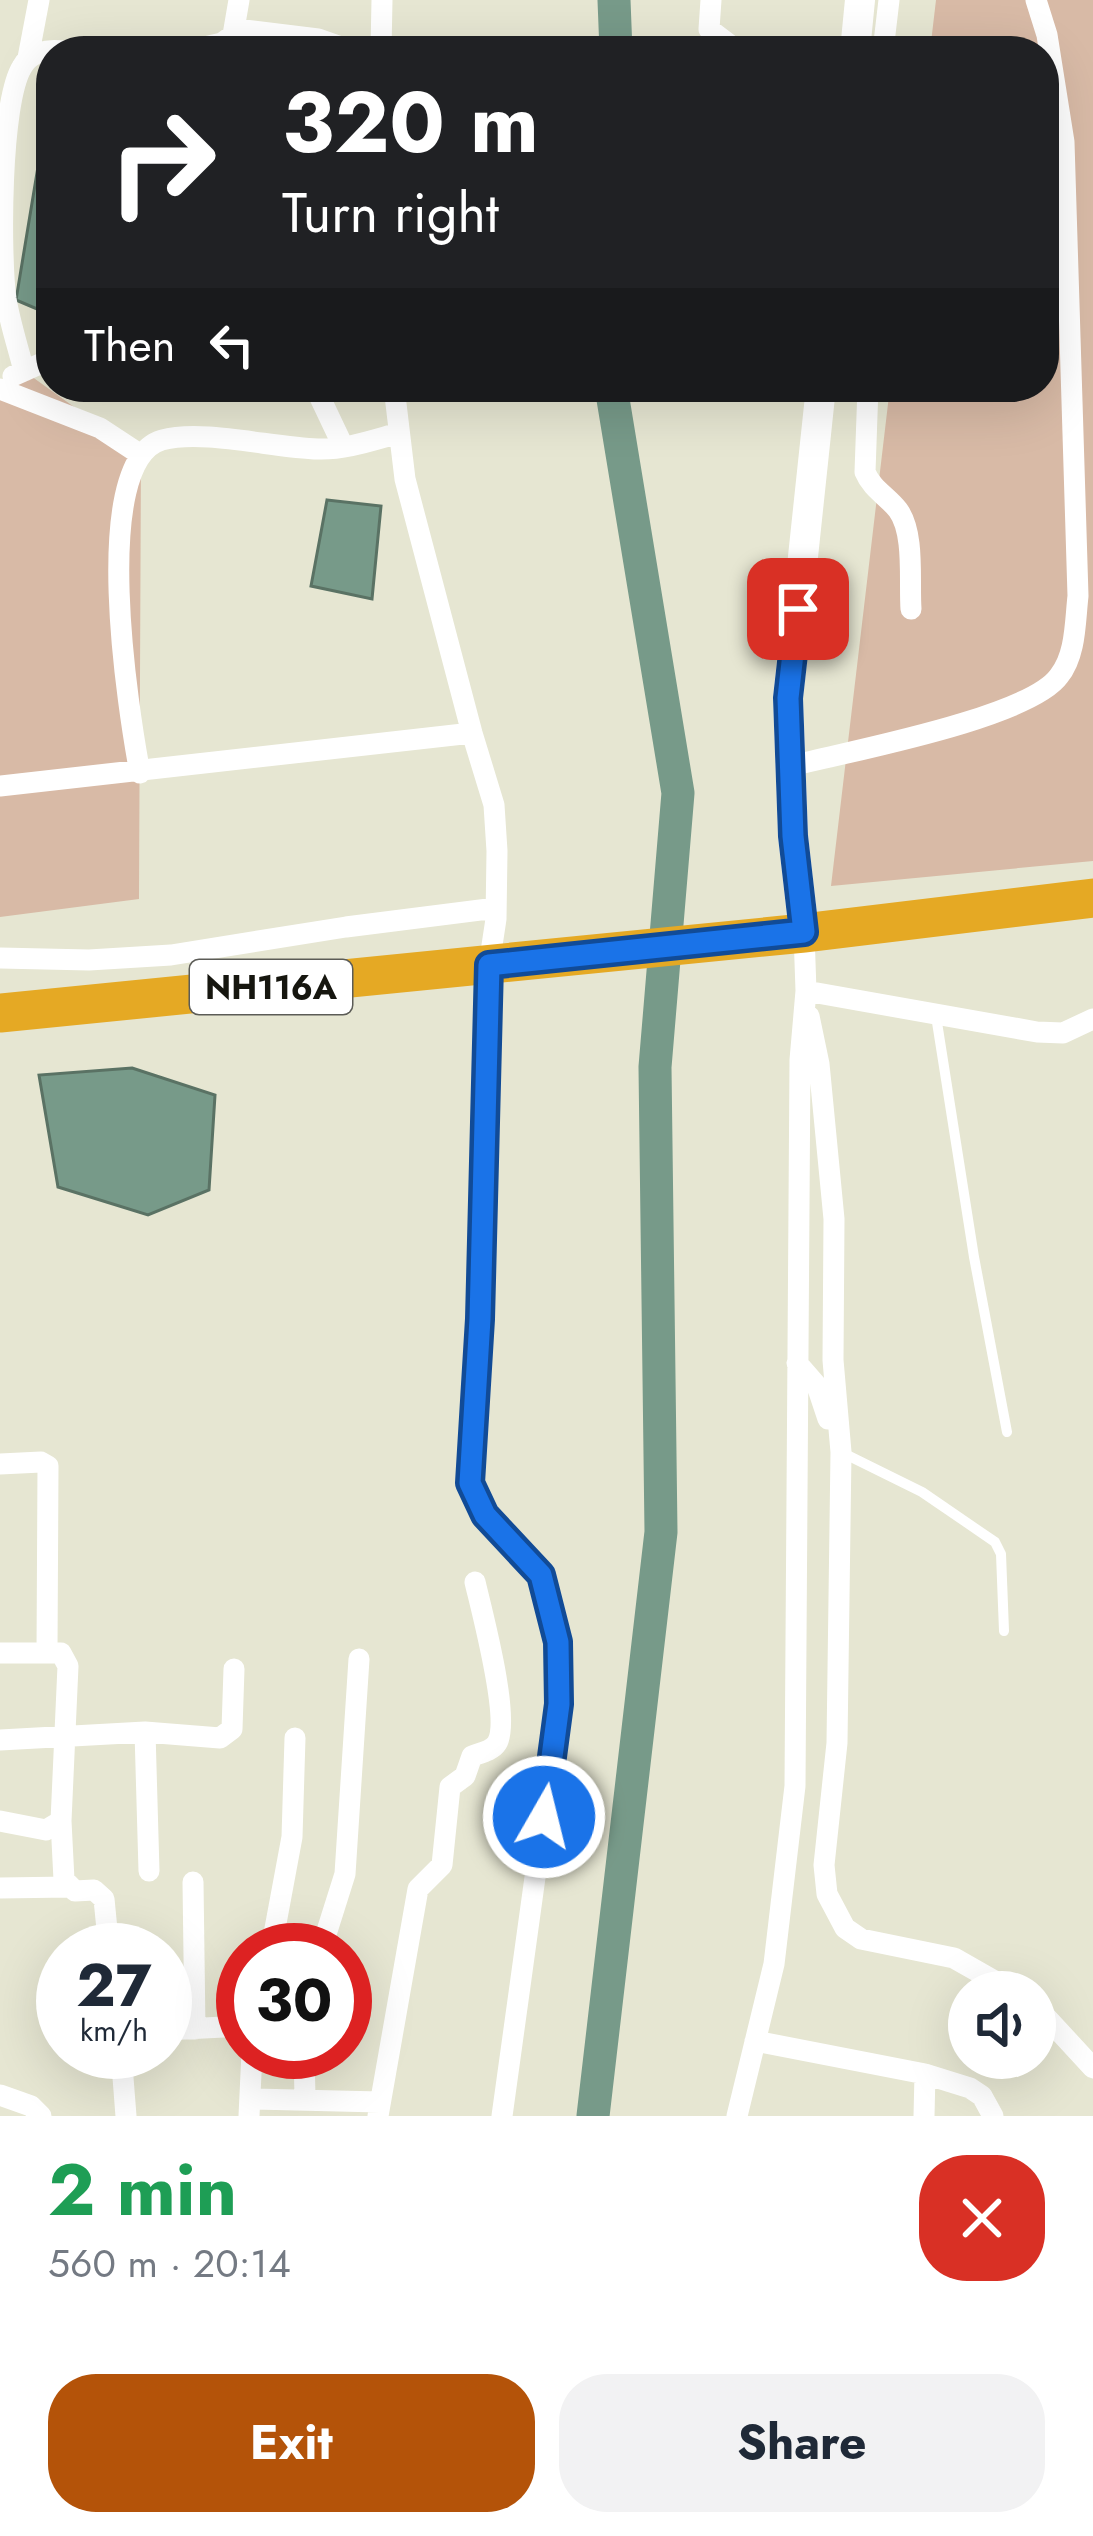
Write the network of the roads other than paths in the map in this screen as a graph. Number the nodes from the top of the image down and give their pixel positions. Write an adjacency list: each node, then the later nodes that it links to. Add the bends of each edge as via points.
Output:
1 (39, 0): 17 (street)
2 (239, 0): 8 (street)
3 (382, 0): 11 (street)
4 (711, 0): 12 (street, via 709,28)
5 (860, 0): 13 (street)
6 (889, 0): 14 (street)
7 (1036, 0): 15 (street)
8 (236, 29): 9 (street); 10 (street)
9 (229, 36)
10 (293, 36)
11 (381, 36)
12 (719, 36)
13 (856, 36)
14 (885, 36)
15 (1047, 36)
16 (36, 53): 17 (street)
17 (28, 58): 20 (street, via 10,110 3,201 5,295)
18 (1059, 110): 33 (street, via 1078,596 1071,650 1059,677 1031,700)
19 (36, 366): 20 (street)
20 (24, 371): 21 (street)
21 (0, 386): 22 (street)
22 (36, 401)
23 (38, 402): 30 (street)
24 (322, 402): 29 (street)
25 (396, 402): 28 (street)
26 (819, 402): 33 (street, via 788,698)
27 (867, 402): 31 (street, via 865,472 906,528)
28 (399, 433): 29 (street); 32 (street)
29 (343, 446): 30 (street, via 184,437)
30 (141, 454): 34 (street, via 128,477 120,623)
31 (911, 609)
32 (472, 733): 34 (street); 37 (street, via 497,825)
33 (791, 766): 38 (street)
34 (140, 773): 35 (street)
35 (0, 786)
36 (1093, 898): 38 (highway, NH116A)
37 (496, 908): 39 (street, via 171,955); 40 (street)
38 (792, 933): 40 (highway, NH116A); 41 (street)
39 (0, 958)
40 (489, 965): 42 (highway, NH116A); 84 (street, via 470,1483 485,1515 544,1581 560,1670)
41 (806, 998): 43 (street); 45 (street); 47 (street, via 834,1219)
42 (0, 1012)
43 (936, 1016): 44 (street, via 1063,1033); 46 (lane)
44 (1093, 1019)
45 (797, 1363): 47 (street, via 822,1397); 73 (street, via 795,1786 774,1964)
46 (1007, 1432)
47 (841, 1459): 50 (lane, via 922,1492 995,1542); 68 (street, via 827,1894 844,1928 861,1939 954,1958)
48 (0, 1464): 51 (street, via 48,1466)
49 (475, 1582): 81 (street, via 499,1703 498,1742 472,1756 466,1776 451,1787 442,1865 418,1889)
50 (1004, 1630)
51 (47, 1652): 52 (street); 56 (street, via 61,1653 68,1666)
52 (0, 1653)
53 (359, 1659): 67 (street, via 343,1888)
54 (234, 1669): 55 (street, via 228,1736)
55 (145, 1732): 56 (street); 61 (street)
56 (66, 1738): 58 (street); 60 (street)
57 (295, 1738): 66 (street, via 292,1837)
58 (0, 1740)
59 (0, 1821): 60 (street, via 46,1830)
60 (61, 1821): 63 (street)
61 (149, 1871)
62 (193, 1882): 72 (street)
63 (69, 1887): 64 (street); 65 (street, via 104,1899)
64 (0, 1888)
65 (106, 1923)
66 (276, 1923)
67 (327, 1923)
68 (977, 1971)
69 (216, 2028): 72 (street)
70 (1056, 2028): 74 (street)
71 (192, 2029): 72 (street)
72 (195, 2029)
73 (755, 2041): 75 (street); 85 (street)
74 (1093, 2068)
75 (926, 2074): 86 (street); 87 (street, via 970,2088)
76 (123, 2079): 83 (street)
77 (305, 2079): 79 (street)
78 (0, 2095): 82 (street)
79 (305, 2098): 80 (street); 81 (street)
80 (250, 2108)
81 (378, 2109)
82 (40, 2116)
83 (126, 2116)
84 (502, 2116)
85 (737, 2116)
86 (924, 2116)
87 (993, 2116)

